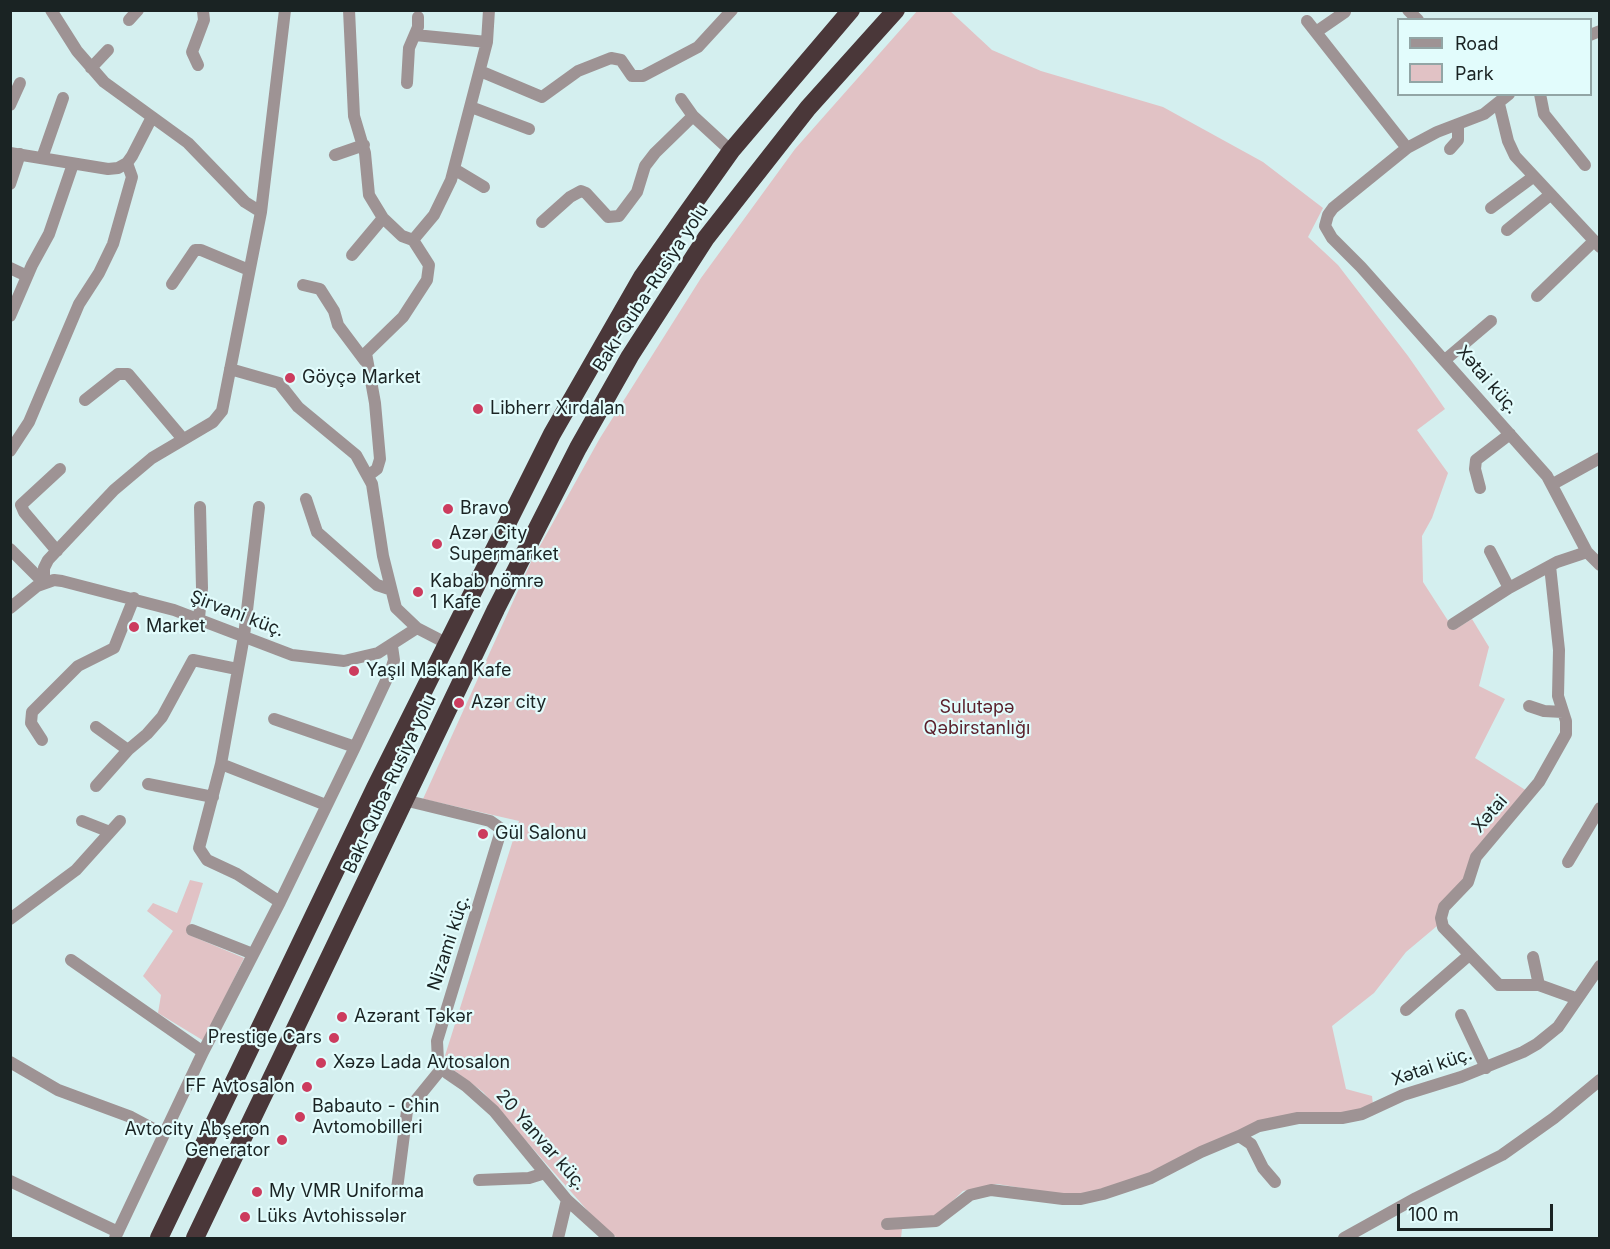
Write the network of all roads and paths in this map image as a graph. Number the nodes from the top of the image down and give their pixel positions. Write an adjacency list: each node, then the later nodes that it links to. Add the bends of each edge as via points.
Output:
1 (51, 10): 17 (street)
2 (285, 10): 48 (street)
3 (349, 10): 32 (street, via 354,116)
4 (489, 10): 14 (street)
5 (732, 10): 18 (street, via 698,47 643,76 632,76 621,60 611,58 578,71 542,97)
6 (896, 10): 107 (highway, Bakı-Quba-Rusiya yolu, via 755,173 668,295 578,448)
7 (203, 11): 16 (street, via 204,20 192,52)
8 (851, 11): 35 (highway, Bakı-Quba-Rusiya yolu)
9 (1345, 12): 12 (street)
10 (418, 16): 13 (street)
11 (1307, 21): 12 (street)
12 (1316, 32): 33 (street)
13 (415, 35): 14 (street); 20 (street, via 411,40)
14 (487, 42): 18 (street)
15 (108, 50): 17 (street)
16 (198, 65)
17 (91, 68): 29 (street)
18 (480, 71): 27 (street)
19 (20, 83): 26 (street)
20 (407, 83)
21 (1507, 96): 25 (street)
22 (1540, 96): 41 (street, via 1544,114)
23 (63, 98): 38 (street)
24 (681, 99): 28 (street)
25 (1498, 104): 30 (street, via 1485,114); 43 (street, via 1510,147)
26 (10, 105)
27 (471, 108): 31 (street); 42 (street)
28 (693, 116): 35 (street); 50 (street, via 645,166 637,192 619,216 608,217 581,191)
29 (152, 117): 39 (street); 48 (street, via 188,143 245,202)
30 (1458, 124): 33 (street); 34 (street, via 1458,140)
31 (529, 129)
32 (364, 145): 37 (street); 49 (street, via 369,195)
33 (1407, 148): 63 (street, Xətai küç., via 1333,208 1325,222 1328,233)
34 (1450, 149)
35 (731, 151): 93 (highway, Bakı-Quba-Rusiya yolu, via 642,277 604,340)
36 (15, 154): 38 (street); 44 (street)
37 (335, 155)
38 (42, 158): 40 (street)
39 (127, 163): 40 (street, via 108,169); 69 (street, via 132,177 113,244 79,304 29,422)
40 (73, 164): 57 (street, via 49,234)
41 (1585, 165)
42 (454, 169): 45 (street); 52 (street, via 443,200)
43 (1533, 177): 46 (street); 47 (street)
44 (10, 184)
45 (484, 187)
46 (1550, 195): 51 (street); 53 (street)
47 (1491, 208)
48 (261, 212): 56 (street)
49 (383, 218): 52 (street, via 402,236); 54 (street)
50 (542, 222)
51 (1507, 230)
52 (413, 240): 64 (street, via 429,265 427,280 403,317 366,353)
53 (1597, 244): 60 (street)
54 (352, 255)
55 (10, 268): 57 (street)
56 (249, 270): 58 (street, via 195,250); 65 (street)
57 (27, 276): 61 (street)
58 (172, 284)
59 (303, 285): 64 (street, via 320,289 338,325)
60 (1537, 296)
61 (10, 316)
62 (1491, 321): 63 (street)
63 (1445, 360): 67 (street, Xətai küç.)
64 (365, 361): 72 (street, via 375,403 380,459 377,469)
65 (230, 369): 68 (street, via 225,403 218,417); 72 (street, via 279,383 298,407 356,455)
66 (85, 400): 68 (street, via 118,374 128,374)
67 (1510, 434): 73 (street, Xətai küç.); 74 (street, via 1476,460)
68 (183, 439): 79 (street, via 134,471)
69 (10, 451)
70 (1599, 458): 73 (street)
71 (60, 469): 79 (street, via 21,505)
72 (369, 475): 86 (street)
73 (1552, 484): 81 (street, Xətai küç.)
74 (1480, 488)
75 (306, 499): 86 (street, via 317,532 377,585)
76 (200, 507): 89 (street)
77 (259, 507): 92 (street)
78 (10, 549): 84 (street)
79 (57, 551): 84 (street, via 45,565)
80 (1490, 551): 85 (street)
81 (1587, 552): 82 (street, Xətai küç.); 83 (street)
82 (1599, 565)
83 (1550, 566): 85 (street); 97 (street, Xətai, via 1560,650 1558,696)
84 (45, 583): 87 (street, Şirvani küç., via 62,581); 88 (street)
85 (1509, 588): 90 (street)
86 (389, 589): 91 (street, via 396,608)
87 (134, 598): 89 (street, Şirvani küç.); 100 (street, via 114,648 78,666 32,712 31,723)
88 (10, 608)
89 (199, 618): 92 (street, Şirvani küç.)
90 (1454, 624)
91 (417, 628): 93 (street); 94 (street, Şirvani küç.)
92 (244, 636): 94 (street, Şirvani küç., via 292,655 344,661 368,657); 95 (street)
93 (446, 643): 141 (highway, Bakı-Quba-Rusiya yolu)
94 (393, 646): 101 (street, via 391,670)
95 (237, 669): 102 (street, via 193,660 162,717); 103 (street)
96 (1529, 706): 97 (street)
97 (1563, 712): 118 (street, Xətai, via 1566,734 1539,782 1476,857 1468,882 1442,912 1443,927)
98 (273, 719): 101 (street)
99 (96, 727): 102 (street)
100 (42, 740)
101 (355, 747): 108 (street)
102 (128, 750): 105 (street)
103 (221, 764): 106 (street); 108 (street)
104 (148, 784): 106 (street)
105 (96, 786)
106 (213, 797): 114 (street, via 200,841 201,854)
107 (405, 800): 128 (street, Nizami küç., via 490,821 500,828 500,841 437,1041 436,1054); 142 (highway, Bakı-Quba-Rusiya yolu)
108 (326, 805): 114 (street)
109 (1599, 808): 113 (street)
110 (82, 821): 112 (street)
111 (120, 821): 112 (street)
112 (110, 832): 115 (street, via 76,870)
113 (1568, 862)
114 (280, 902): 117 (street)
115 (10, 919)
116 (192, 930): 117 (street)
117 (253, 954): 126 (street)
118 (1468, 956): 122 (street, Xətai, via 1499,985); 124 (street)
119 (1533, 957): 122 (street)
120 (71, 960): 126 (street)
121 (1599, 966): 123 (street, Xətai küç.)
122 (1539, 985): 123 (street, Xətai)
123 (1575, 998): 129 (street, Xətai küç., via 1557,1027 1537,1044)
124 (1406, 1010)
125 (1461, 1015): 129 (street)
126 (203, 1052): 131 (street)
127 (10, 1062): 131 (street, via 58,1090 131,1117)
128 (442, 1068): 133 (street, 20 Yanvar küç., via 494,1111); 137 (street, via 407,1111)
129 (1486, 1068): 132 (street, Xətai küç., via 1403,1095 1362,1114 1298,1118 1259,1126)
130 (1599, 1080): 145 (street, via 1502,1155)
131 (163, 1134): 140 (street)
132 (1239, 1136): 136 (street, via 1251,1144); 139 (street, Xətai küç., via 1151,1178 1103,1194 1063,1199 991,1190 962,1199 936,1221)
133 (545, 1173): 134 (street, via 529,1178); 138 (street, 20 Yanvar küç.)
134 (479, 1180)
135 (10, 1181): 140 (street)
136 (1275, 1182)
137 (397, 1189)
138 (567, 1200): 143 (street); 144 (street, 20 Yanvar küç.)
139 (887, 1224)
140 (117, 1235)
141 (159, 1239)
142 (195, 1239)
143 (558, 1239)
144 (609, 1239)
145 (1344, 1239)

